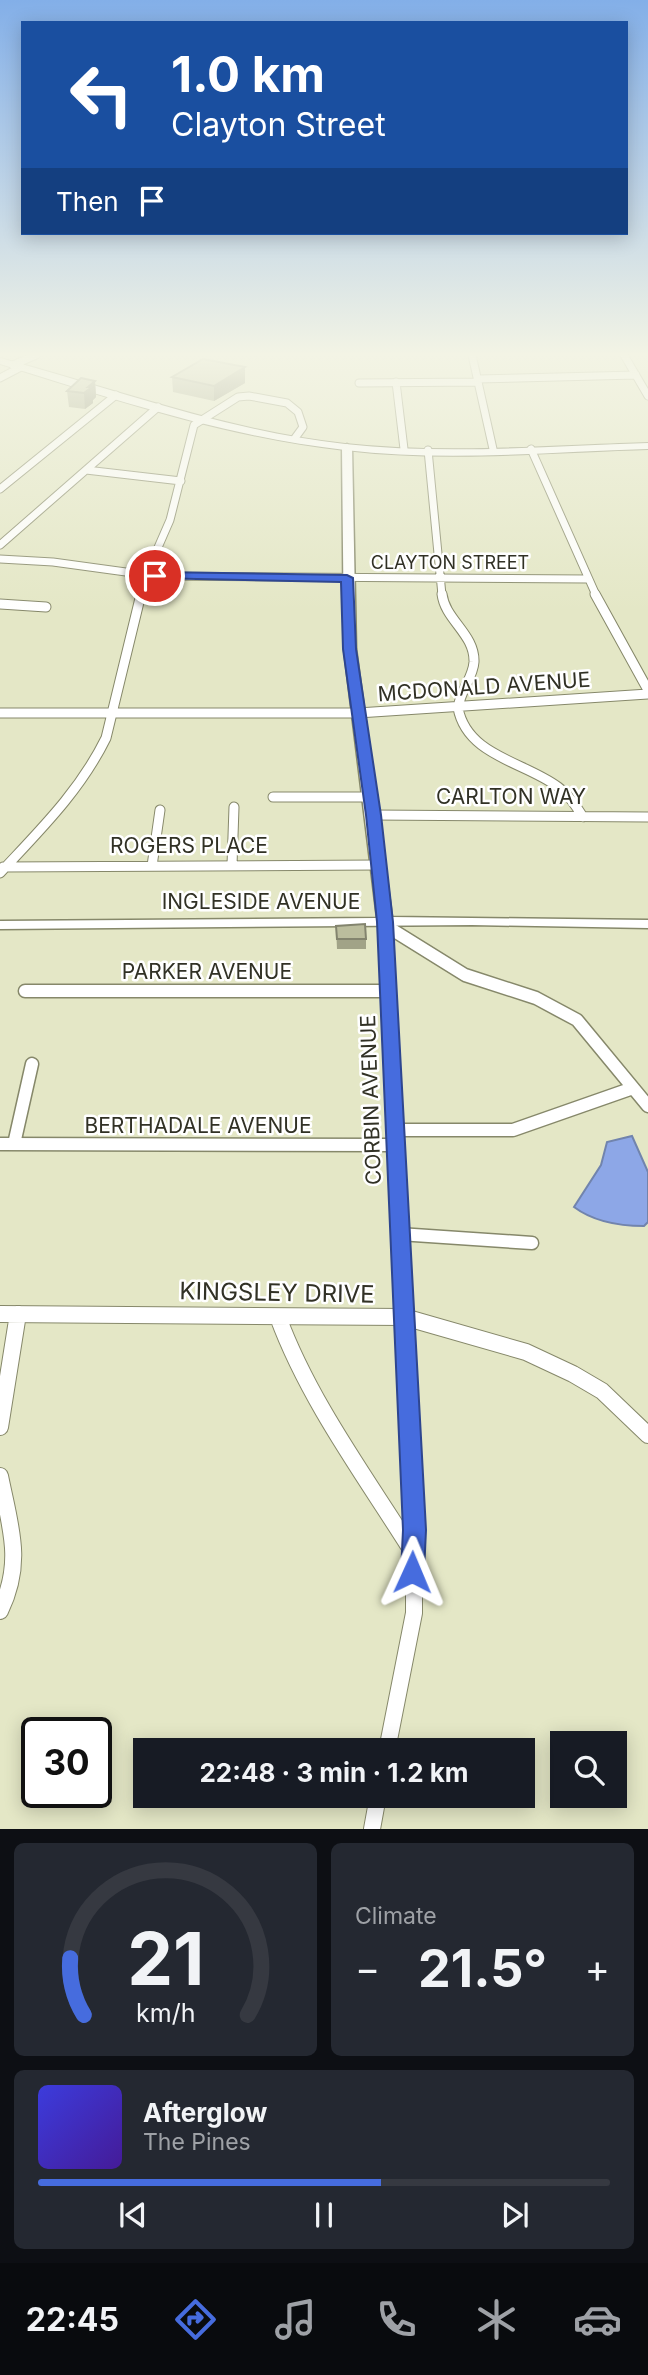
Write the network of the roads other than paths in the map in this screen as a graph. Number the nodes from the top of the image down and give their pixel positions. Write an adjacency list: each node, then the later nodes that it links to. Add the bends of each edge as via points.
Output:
1 (60, 440): 15 (street)
2 (120, 440): 13 (street)
3 (190, 440): 14 (street)
4 (309, 440): 7 (main road)
5 (403, 440): 9 (street)
6 (492, 440): 10 (street)
7 (347, 447): 9 (main road); 19 (street, CORBIN AVENUE)
8 (647, 448): 11 (main road)
9 (404, 449): 12 (main road)
10 (494, 449): 11 (main road); 12 (main road)
11 (531, 449): 21 (street)
12 (428, 450): 20 (street)
13 (86, 470): 14 (street); 16 (street)
14 (181, 481): 18 (street)
15 (0, 489)
16 (0, 545)
17 (0, 559): 18 (street, CLAYTON STREET)
18 (146, 575): 19 (street, CLAYTON STREET); 27 (street)
19 (347, 578): 20 (street, CLAYTON STREET); 28 (street, CORBIN AVENUE)
20 (440, 579): 21 (street, CLAYTON STREET); 25 (street, via 445,610 473,652 473,665)
21 (587, 579): 24 (street)
22 (0, 604): 23 (street)
23 (46, 607)
24 (648, 692): 25 (street, MCDONALD AVENUE)
25 (457, 707): 28 (street, MCDONALD AVENUE); 34 (street, via 466,730 483,747 563,789)
26 (0, 713): 27 (street, MCDONALD AVENUE)
27 (112, 713): 28 (street, MCDONALD AVENUE); 39 (street, via 106,738 88,773)
28 (358, 713): 30 (street, CORBIN AVENUE)
29 (272, 797): 30 (street)
30 (370, 797): 33 (street, CORBIN AVENUE)
31 (234, 807): 37 (street)
32 (160, 810): 38 (street)
33 (373, 815): 34 (street, CARLTON WAY); 36 (street, CORBIN AVENUE)
34 (583, 817): 35 (street, CARLTON WAY)
35 (648, 817)
36 (378, 864): 37 (street, ROGERS PLACE); 40 (street, CORBIN AVENUE)
37 (232, 865): 38 (street, ROGERS PLACE)
38 (152, 866): 39 (street, ROGERS PLACE)
39 (2, 869)
40 (385, 922): 41 (street, INGLESIDE AVENUE); 42 (street, INGLESIDE AVENUE); 44 (street, CORBIN AVENUE); 46 (street, via 463,974 536,998 577,1020)
41 (648, 924)
42 (0, 925)
43 (25, 991): 44 (street, PARKER AVENUE)
44 (389, 991): 48 (street, CORBIN AVENUE)
45 (32, 1064): 50 (street)
46 (633, 1088): 47 (street); 48 (street, BERTHADALE AVENUE, via 513,1130)
47 (648, 1106)
48 (395, 1138): 50 (street, BERTHADALE AVENUE); 51 (street, CORBIN AVENUE)
49 (0, 1144): 50 (street, BERTHADALE AVENUE)
50 (14, 1144)
51 (399, 1234): 52 (street); 56 (street, CORBIN AVENUE)
52 (532, 1242)
53 (0, 1314): 54 (street, KINGSLEY DRIVE)
54 (18, 1314): 55 (street, KINGSLEY DRIVE); 57 (street)
55 (278, 1317): 56 (street, KINGSLEY DRIVE); 60 (street, via 316,1398)
56 (404, 1317): 58 (street, KINGSLEY DRIVE, via 526,1352 573,1374 602,1391); 60 (street, CORBIN AVENUE)
57 (0, 1427)
58 (648, 1435)
59 (0, 1476): 61 (street, via 16,1566)
60 (412, 1551): 62 (street, CORBIN AVENUE, via 414,1613)
61 (0, 1611)
62 (389, 1738)
63 (376, 1808): 64 (street)
64 (372, 1829)

